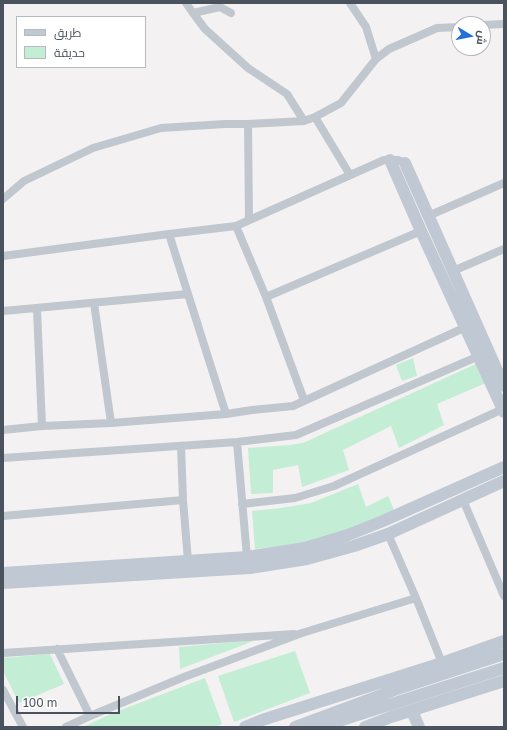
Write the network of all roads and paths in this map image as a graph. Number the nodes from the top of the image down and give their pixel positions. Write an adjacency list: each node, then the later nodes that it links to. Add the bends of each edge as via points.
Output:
1 (186, 3): 3 (street)
2 (350, 3): 8 (street, via 366,28)
3 (192, 13): 4 (street, via 220,7); 10 (street, via 205,29 248,68 287,94)
4 (232, 13)
5 (504, 24): 6 (street)
6 (491, 25)
7 (451, 27): 8 (street, via 437,28 389,49)
8 (376, 59): 9 (street, via 340,103)
9 (315, 117): 10 (street); 14 (street)
10 (304, 121): 11 (street)
11 (248, 124): 16 (street, via 161,128 93,148 24,181); 18 (street)
12 (390, 160): 13 (street); 14 (street, via 384,160); 20 (street)
13 (405, 163): 17 (street)
14 (350, 175): 18 (street)
15 (504, 183): 17 (street)
16 (3, 199)
17 (428, 216): 24 (street)
18 (249, 220): 19 (street)
19 (236, 226): 21 (street); 26 (street)
20 (421, 231): 26 (street); 30 (street)
21 (169, 234): 23 (street); 25 (street)
22 (504, 248): 24 (street)
23 (3, 256)
24 (453, 271): 32 (street)
25 (188, 294): 27 (street); 35 (street)
26 (266, 297): 33 (street)
27 (94, 303): 28 (street); 36 (street)
28 (37, 309): 29 (street); 37 (street)
29 (3, 311)
30 (466, 327): 31 (street); 33 (street)
31 (479, 356): 34 (street); 39 (street, via 296,435)
32 (504, 386)
33 (304, 400): 35 (street, via 293,406)
34 (503, 410): 46 (street, via 334,486 295,498)
35 (226, 414): 36 (street)
36 (111, 423): 37 (street)
37 (42, 426): 38 (street)
38 (3, 430)
39 (237, 442): 40 (street); 46 (street)
40 (181, 446): 41 (street); 44 (street)
41 (3, 458)
42 (504, 467): 49 (street, via 348,535 305,548)
43 (504, 482): 45 (street)
44 (183, 500): 47 (street); 50 (street)
45 (463, 500): 48 (street); 53 (street)
46 (242, 504): 49 (street)
47 (3, 516)
48 (388, 534): 52 (street, via 307,559 250,568); 54 (street)
49 (247, 557): 50 (street)
50 (188, 562): 51 (street)
51 (3, 573)
52 (3, 583)
53 (504, 596)
54 (416, 598): 55 (street); 60 (street)
55 (302, 633): 57 (street); 65 (street, via 184,677)
56 (504, 641): 60 (street)
57 (57, 649): 58 (street); 65 (street)
58 (3, 653)
59 (504, 654): 70 (street, via 400,688)
60 (442, 663): 69 (street)
61 (504, 668): 71 (street)
62 (504, 681): 64 (street)
63 (3, 690): 67 (street)
64 (412, 711): 66 (street); 73 (street)
65 (90, 716): 68 (street)
66 (394, 722): 72 (street)
67 (23, 727)
68 (66, 727)
69 (245, 727)
70 (295, 727)
71 (320, 727)
72 (365, 727)
73 (419, 727)

